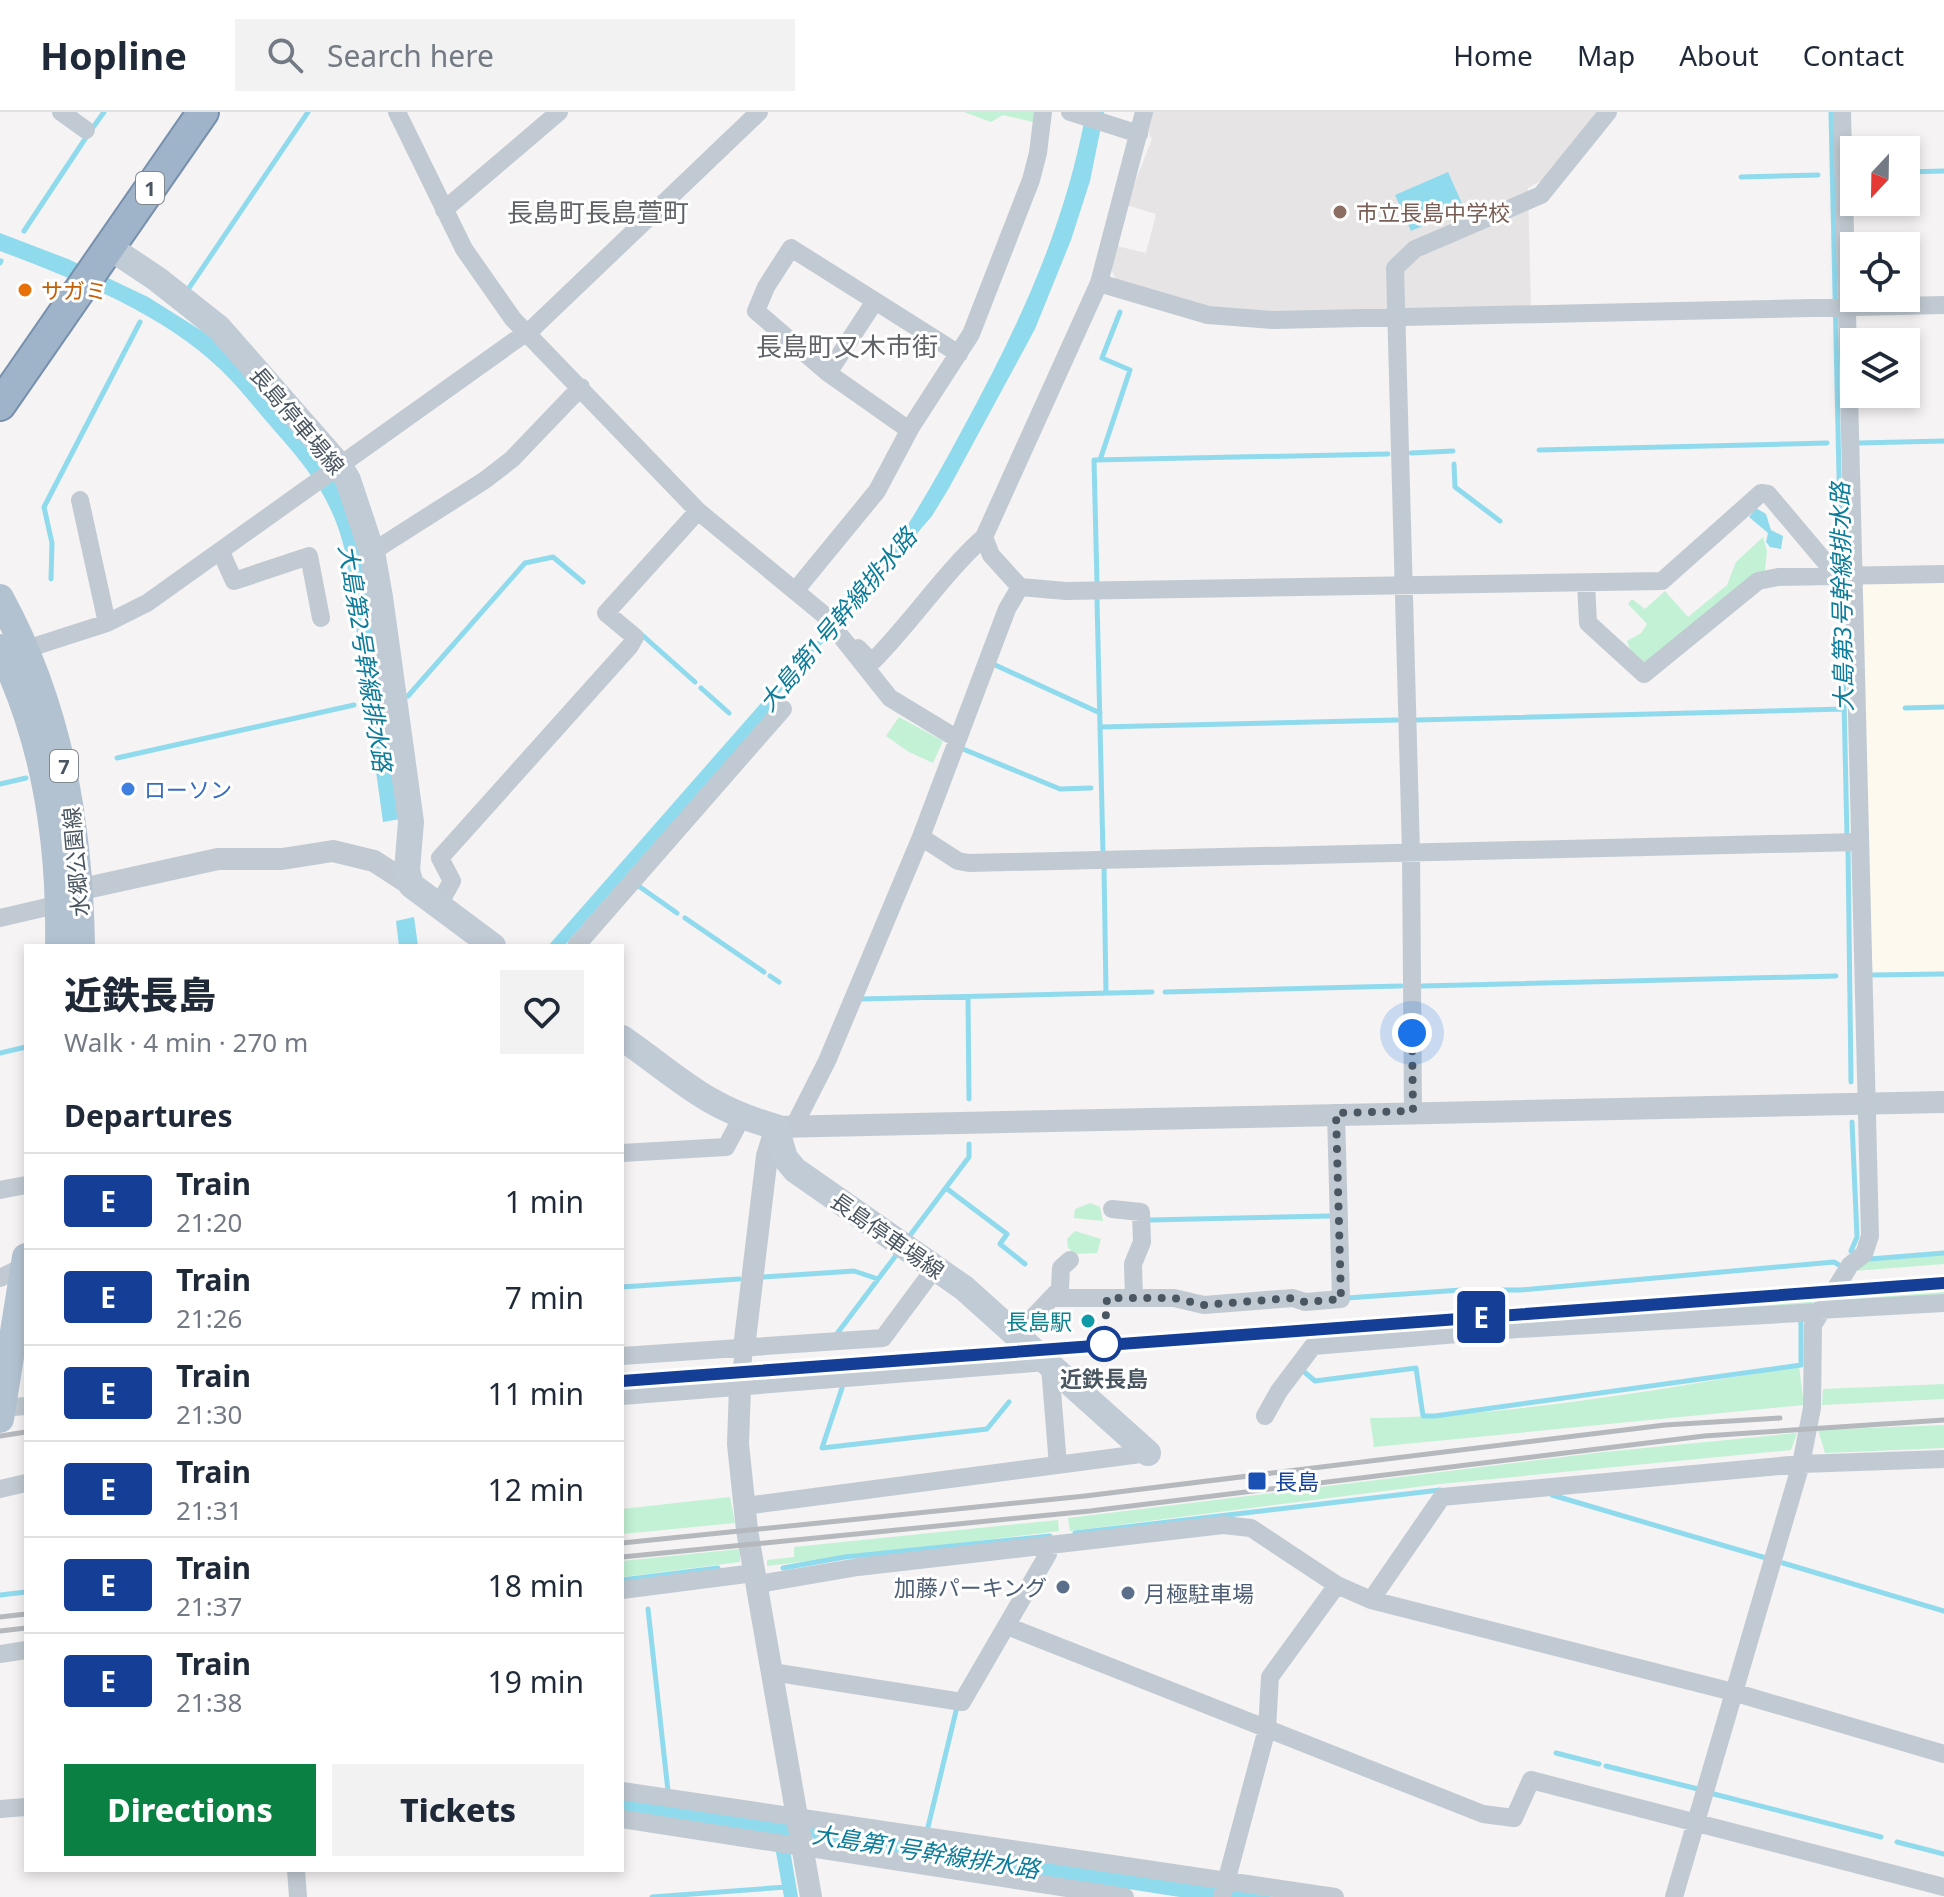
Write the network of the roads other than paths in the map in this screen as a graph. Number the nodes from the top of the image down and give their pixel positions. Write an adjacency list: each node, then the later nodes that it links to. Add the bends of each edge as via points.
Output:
1 (61, 112): 11 (street)
2 (203, 112): 14 (highway, 1)
3 (397, 112): 13 (street)
4 (559, 112): 13 (street)
5 (759, 112): 20 (street)
6 (1043, 112): 21 (street, via 1031,180)
7 (1144, 112): 12 (street)
8 (1608, 112): 19 (street, via 1541,195 1405,255 1395,268)
9 (1842, 112): 18 (street)
10 (1073, 113): 12 (street)
11 (86, 130)
12 (1139, 134): 15 (street)
13 (444, 210): 20 (street, via 476,269)
14 (96, 266): 24 (highway, 1); 26 (main road, 長島停車場線, via 157,279 219,328)
15 (1099, 283): 19 (street, via 1208,315); 29 (street)
16 (875, 301): 21 (street); 22 (street); 22 (street, via 791,248 756,311)
17 (1944, 305): 18 (street)
18 (1838, 307): 19 (street); 33 (street)
19 (1398, 317): 36 (street)
20 (526, 332): 23 (street); 26 (street)
21 (959, 354): 25 (street)
22 (828, 373): 25 (street)
23 (581, 387): 28 (street); 31 (street, via 512,459)
24 (0, 405)
25 (909, 430): 37 (street, via 877,491)
26 (336, 467): 30 (street); 31 (main road, 長島停車場線)
27 (80, 500): 40 (street)
28 (698, 511): 37 (street); 50 (street, via 606,613 635,637 630,646 440,858 452,881)
29 (984, 537): 35 (street, via 991,555); 41 (street, via 872,662)
30 (221, 552): 39 (street, via 234,581 309,556); 40 (street, via 147,603)
31 (372, 552): 48 (main road, 長島停車場線, via 411,822)
32 (1944, 574): 33 (street)
33 (1840, 576): 34 (street, via 1768,494 1761,493 1662,581); 34 (street, via 1758,581 1644,674 1588,623); 46 (street)
34 (1586, 583): 36 (street)
35 (1020, 587): 36 (street); 44 (street)
36 (1403, 587): 47 (street)
37 (795, 591): 41 (street)
38 (0, 598): 42 (main road, 水郷公園線 / 7)
39 (321, 618)
40 (107, 623): 42 (street)
41 (835, 627): 44 (street, via 890,698)
42 (7, 652): 49 (main road, 水郷公園線 / 7, via 65,768)
43 (783, 709): 55 (street)
44 (956, 738): 45 (street)
45 (921, 837): 47 (street, via 969,863); 62 (street, via 827,1061)
46 (1851, 842): 47 (street); 58 (street)
47 (1411, 852): 59 (street)
48 (411, 885): 49 (street, via 374,861 333,851 282,859 218,859); 50 (main road)
49 (66, 896): 51 (street); 52 (main road, 水郷公園線 / 7); 53 (main road, 水郷公園線 / 7)
50 (438, 906): 54 (main road)
51 (0, 918)
52 (59, 944)
53 (80, 944)
54 (490, 944)
55 (578, 944)
56 (624, 1040): 61 (main road, via 680,1084)
57 (1944, 1102): 58 (street)
58 (1865, 1104): 59 (street); 75 (street, via 1870,1236 1864,1254 1850,1265)
59 (1413, 1111): 60 (street)
60 (1336, 1113): 62 (street); 73 (street, via 1341,1299 1204,1305)
61 (742, 1117): 62 (main road); 63 (street, via 726,1147)
62 (785, 1127): 69 (main road, 長島停車場線, via 785,1158 795,1170); 77 (street, via 767,1156)
63 (624, 1153)
64 (24, 1185): 65 (street)
65 (0, 1190)
66 (1112, 1209): 73 (street, via 1141,1212)
67 (1070, 1260): 72 (street, via 1061,1268 1060,1289)
68 (24, 1266): 71 (street)
69 (935, 1268): 76 (main road, 長島停車場線); 77 (street, via 883,1338)
70 (24, 1269): 85 (main road, bridge)
71 (0, 1278)
72 (1051, 1298): 73 (street); 76 (street)
73 (1134, 1298)
74 (1944, 1303): 75 (street)
75 (1819, 1311): 84 (street, via 1313,1346); 89 (street, via 1813,1325 1812,1408)
76 (1018, 1333): 79 (main road, 長島停車場線)
77 (744, 1348): 78 (street); 80 (street)
78 (624, 1356)
79 (1048, 1364): 80 (street); 86 (main road, 長島停車場線); 90 (street)
80 (740, 1387): 81 (street); 94 (street, via 738,1444)
81 (624, 1396)
82 (24, 1406): 83 (street)
83 (0, 1408)
84 (1265, 1416)
85 (0, 1419)
86 (1148, 1453): 90 (street)
87 (1906, 1459): 88 (street); 89 (street); 91 (street)
88 (1944, 1459)
89 (1801, 1464): 99 (street, via 1442,1497); 104 (street)
90 (1058, 1465): 94 (street)
91 (1944, 1471)
92 (24, 1483): 93 (street)
93 (0, 1489)
94 (745, 1506): 96 (street)
95 (1049, 1546): 96 (street); 97 (street, via 1223,1525 1251,1528); 100 (street)
96 (756, 1578): 98 (street); 103 (street)
97 (1337, 1585): 99 (street); 105 (street, via 1270,1677)
98 (624, 1590)
99 (1371, 1600): 104 (street)
100 (1007, 1626): 103 (street, via 962,1702); 105 (street)
101 (24, 1650): 102 (street)
102 (0, 1654)
103 (772, 1672): 110 (street)
104 (1733, 1692): 106 (street); 112 (street)
105 (1267, 1729): 112 (street, via 1483,1814 1514,1818 1531,1780); 116 (street)
106 (1944, 1754)
107 (624, 1791): 110 (street)
108 (24, 1807): 109 (street)
109 (0, 1809)
110 (796, 1816): 113 (street); 116 (street)
111 (624, 1819): 113 (street)
112 (1697, 1823): 115 (street); 121 (street)
113 (798, 1844): 118 (street); 119 (street)
114 (296, 1872): 117 (street)
115 (1944, 1887)
116 (1225, 1888): 120 (street)
117 (298, 1897)
118 (811, 1897)
119 (1125, 1897)
120 (1335, 1897)
121 (1674, 1897)

